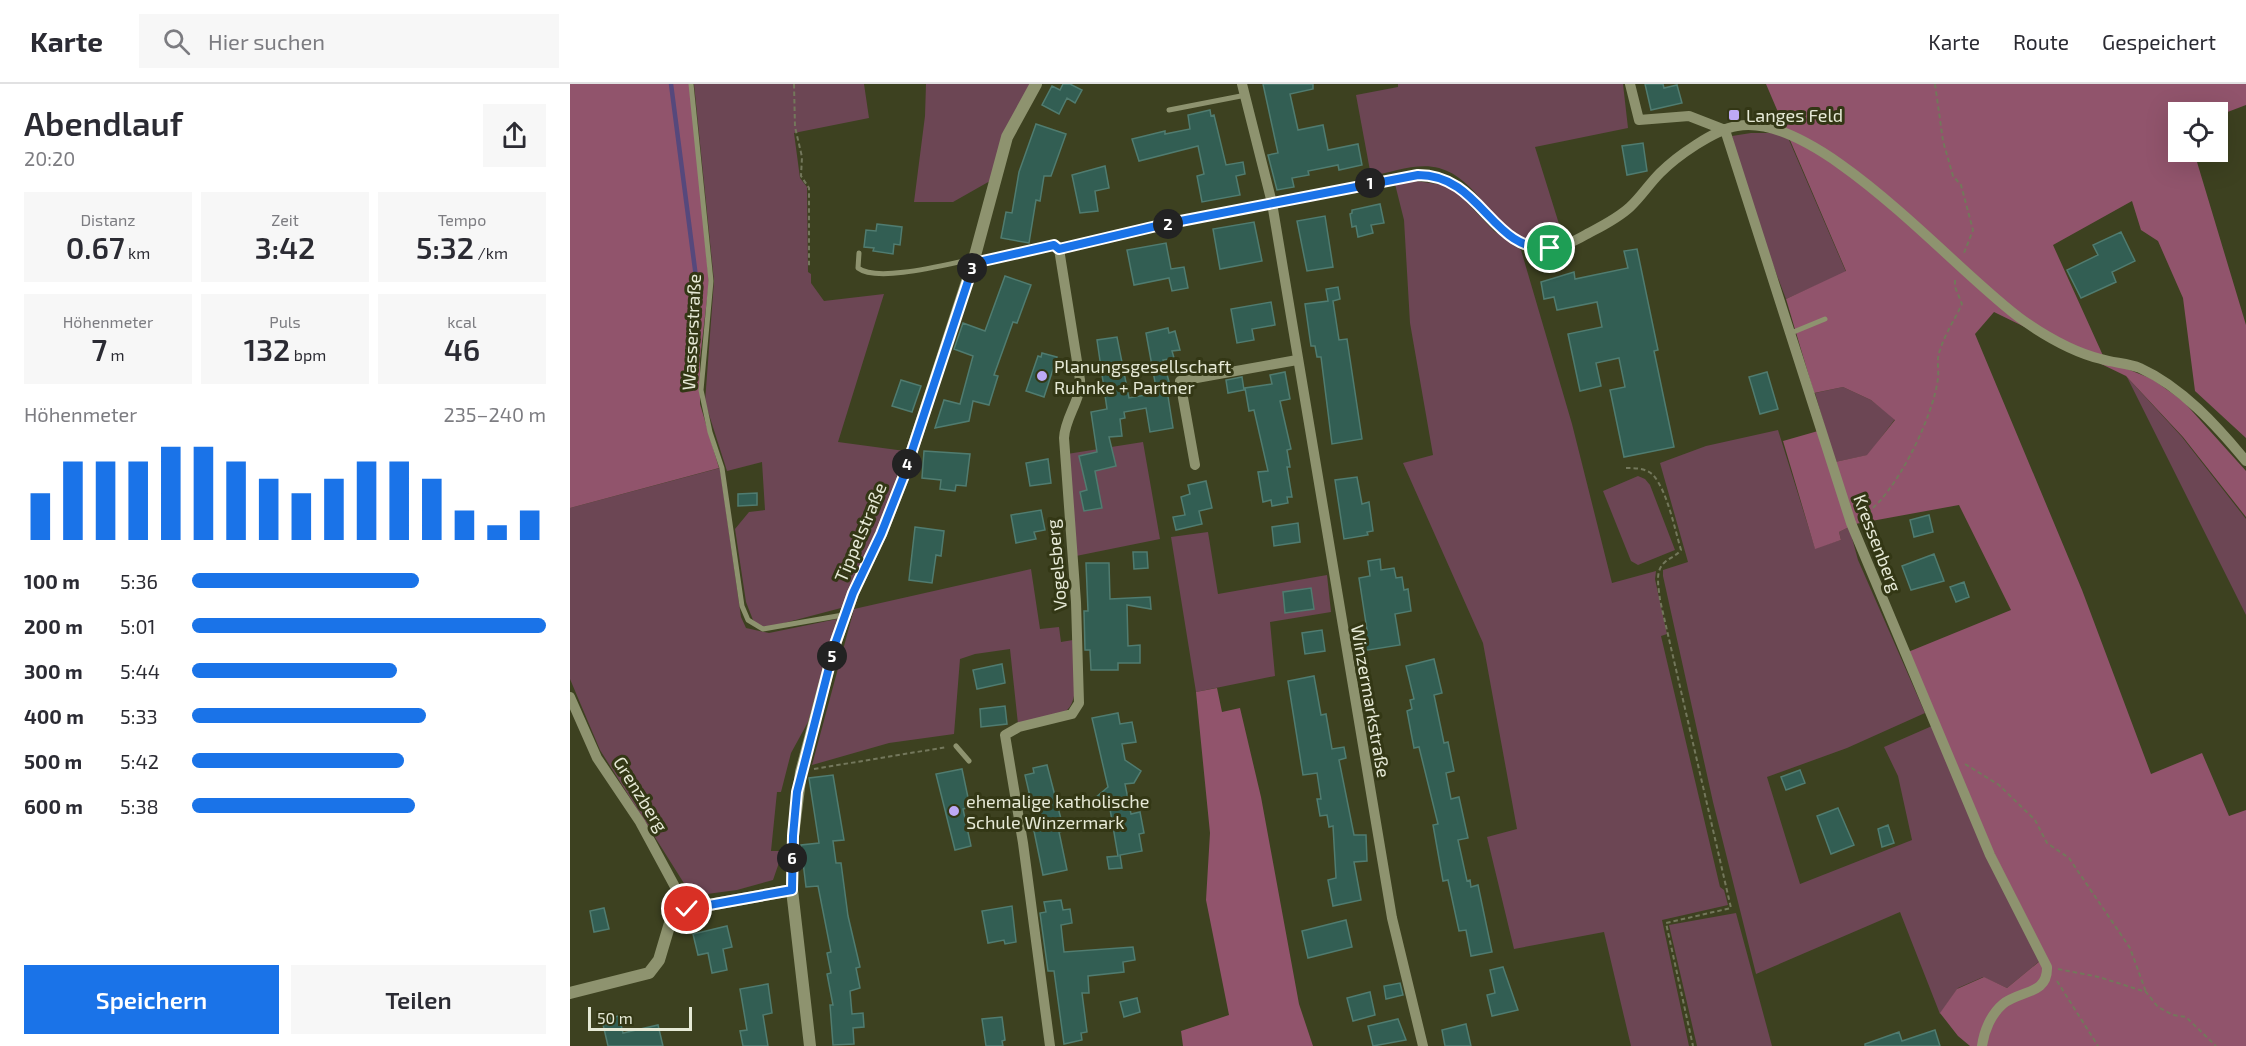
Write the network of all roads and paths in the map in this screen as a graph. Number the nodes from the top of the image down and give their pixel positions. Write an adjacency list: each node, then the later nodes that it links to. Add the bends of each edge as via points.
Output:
1 (692, 84): 22 (lane, Wasserstraße, via 711,281 701,390 722,468 742,606 748,620 763,629)
2 (794, 84): 14 (path, via 801,176 809,188)
3 (1036, 84): 12 (street, Tippelstraße, via 1007,137)
4 (1630, 84): 8 (street, via 1639,120 1689,116)
5 (1935, 84): 13 (path, via 1946,152 1953,176 1961,185 1973,230)
6 (1244, 89): 7 (lane); 9 (street, Winzermarkstraße)
7 (1168, 110)
8 (1725, 130): 9 (street, via 1668,166 1636,202 1613,220 1579,239 1550,248 1534,248 1515,240 1458,186 1432,175 1403,176); 13 (street, via 1750,125 1789,133 1879,194); 16 (street, Kressenberg)
9 (1272, 203): 10 (street); 17 (street, Winzermarkstraße)
10 (1059, 249): 12 (path, via 1054,245); 34 (street, Vogelsberg, via 1080,380 1064,438 1079,703 1072,714 1019,727 1005,735 1027,864)
11 (859, 253): 12 (lane, via 858,267 863,272)
12 (974, 261): 22 (street, Tippelstraße, via 896,497)
13 (1957, 263): 18 (street, via 2023,320 2060,343 2137,367 2163,380 2198,409); 21 (path, via 1955,287 1962,304 1940,351 1938,378 1925,420 1900,475 1882,501)
14 (809, 268)
15 (1825, 319): 16 (lane)
16 (1791, 333): 21 (street, Kressenberg)
17 (1297, 360): 19 (street, via 1180,381); 35 (street, Winzermarkstraße, via 1392,918)
18 (2246, 461)
19 (1195, 465)
20 (1626, 468): 36 (path, via 1652,474 1661,488 1681,550 1664,562 1657,577 1660,600 1731,908 1666,923)
21 (1851, 523): 25 (street, Kressenberg)
22 (845, 615): 27 (street, Tippelstraße)
23 (570, 697): 29 (street, Grenzberg, via 597,758 640,822)
24 (956, 746): 26 (lane); 27 (path)
25 (1946, 751): 30 (street, Kressenberg, via 1990,855); 31 (path, via 1999,785 2035,820 2047,843 2069,858 2130,948)
26 (969, 761)
27 (801, 772): 28 (street, Tippelstraße, via 793,836)
28 (792, 890): 29 (street); 33 (street, Tippelstraße)
29 (687, 909): 32 (street, via 670,923 659,960 649,973)
30 (2047, 967): 31 (path, via 2099,977); 37 (street, via 2040,987 2009,1000 1993,1015); 38 (path)
31 (2145, 992): 39 (path, via 2158,1007 2186,1017)
32 (570, 993)
33 (810, 1046)
34 (1050, 1046)
35 (1423, 1046)
36 (1693, 1046)
37 (1982, 1046)
38 (2098, 1046)
39 (2216, 1046)

